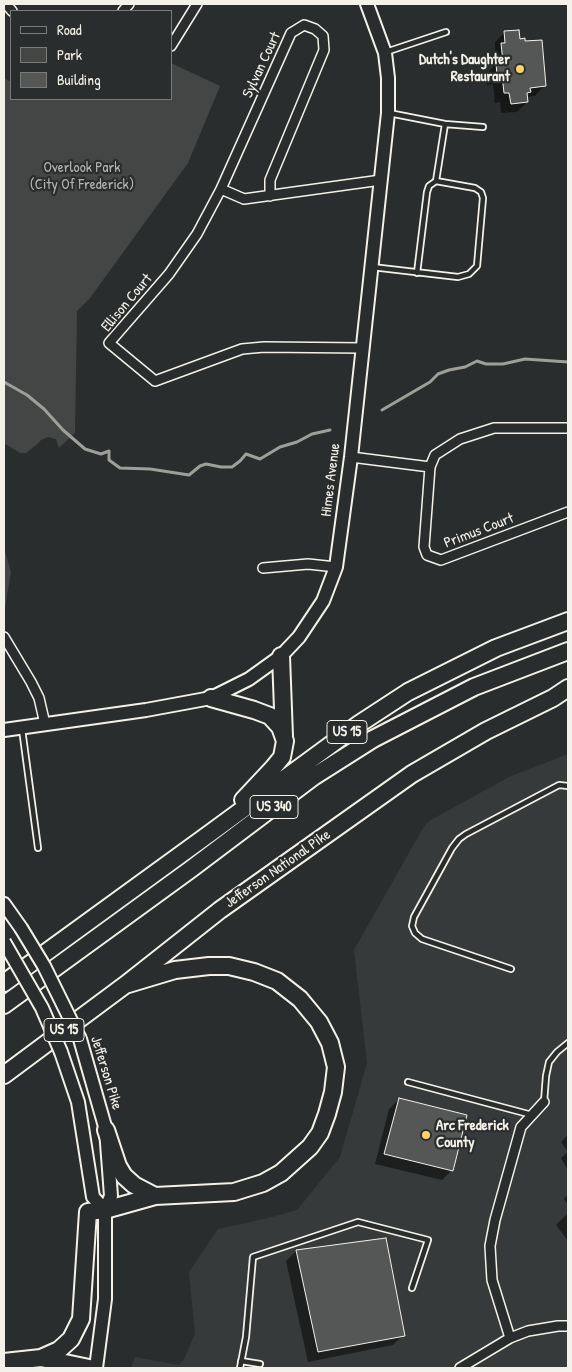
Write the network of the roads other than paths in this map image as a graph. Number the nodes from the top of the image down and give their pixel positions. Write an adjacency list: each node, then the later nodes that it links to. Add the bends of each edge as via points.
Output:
1 (197, 4): 4 (street)
2 (367, 4): 5 (street, Himes Avenue)
3 (446, 32): 5 (lane)
4 (172, 44)
5 (385, 53): 6 (street, Himes Avenue)
6 (388, 113): 7 (lane); 9 (street, Himes Avenue)
7 (445, 124): 8 (lane); 10 (lane)
8 (483, 127)
9 (381, 180): 12 (street); 13 (street, Himes Avenue)
10 (436, 181): 14 (lane, via 427,192); 14 (lane, via 475,188 483,198 477,266 458,278)
11 (221, 189): 12 (street, via 244,199); 12 (street, Sylvan Court, via 291,33 304,25 322,36 324,50 270,180); 15 (street, Ellison Court, via 197,234 169,274 110,343 155,381 242,349)
12 (270, 196)
13 (371, 267): 14 (lane); 15 (street, Himes Avenue)
14 (418, 273)
15 (362, 348): 17 (street, Himes Avenue)
16 (568, 428): 18 (street, via 494,428 446,447 435,455)
17 (351, 457): 18 (street); 20 (street, Himes Avenue)
18 (430, 467): 19 (street, Primus Court, via 424,547 427,555 441,560)
19 (568, 512)
20 (336, 567): 21 (street, via 308,564); 27 (street, Himes Avenue, via 323,601 299,637)
21 (263, 568)
22 (568, 621): 25 (highway, US 15)
23 (568, 634): 25 (highway)
24 (4, 637): 31 (street, via 39,698)
25 (496, 648): 36 (highway, US 15, via 408,692)
26 (568, 651): 43 (highway, US 340, via 474,687 373,739 313,777)
27 (281, 656): 30 (street, Himes Avenue, via 249,679); 34 (highway)
28 (568, 688): 29 (highway, Jefferson National Pike)
29 (561, 697): 42 (highway, Jefferson National Pike / US 15, via 486,731 412,774 220,910)
30 (211, 698): 31 (street, Himes Avenue); 34 (highway, via 270,716 280,727)
31 (45, 724): 32 (street, Himes Avenue)
32 (22, 728): 33 (street, Himes Avenue); 37 (lane)
33 (4, 730)
34 (284, 741): 36 (highway, via 282,757)
35 (568, 786): 40 (lane, via 559,786 460,839 414,917 412,926 422,939)
36 (209, 834): 41 (highway, US 15)
37 (38, 848)
38 (4, 904): 49 (street, Jefferson Pike, bridge, via 44,966 80,1040)
39 (4, 942): 51 (street, bridge, via 42,1008 61,1052 78,1102 93,1197)
40 (511, 969)
41 (5, 981)
42 (125, 985): 45 (highway, Jefferson National Pike / US 15); 50 (highway, via 175,970 209,966 228,966 254,972 277,981 300,999 319,1022 330,1043 336,1067 333,1092 320,1133 310,1147 281,1173 263,1183 234,1192)
43 (4, 1005)
44 (568, 1043): 47 (lane, via 549,1062)
45 (4, 1075)
46 (408, 1082): 48 (lane)
47 (544, 1102): 48 (street)
48 (532, 1115): 54 (street, via 521,1127 490,1246 492,1280)
49 (106, 1130): 50 (highway, via 124,1176); 51 (street, Jefferson Pike, via 111,1196)
50 (155, 1196): 51 (highway)
51 (105, 1210): 55 (highway, via 88,1212 81,1319 71,1339 59,1350); 61 (street, Jefferson Pike, via 105,1299)
52 (412, 1288): 56 (lane, via 428,1240 358,1222 253,1257)
53 (568, 1326): 54 (street, via 528,1331)
54 (510, 1338): 59 (street)
55 (41, 1358): 57 (highway); 60 (highway)
56 (241, 1361): 58 (lane); 62 (lane)
57 (4, 1362)
58 (260, 1364)
59 (466, 1367)
60 (89, 1368)
61 (96, 1368)
62 (240, 1368)

